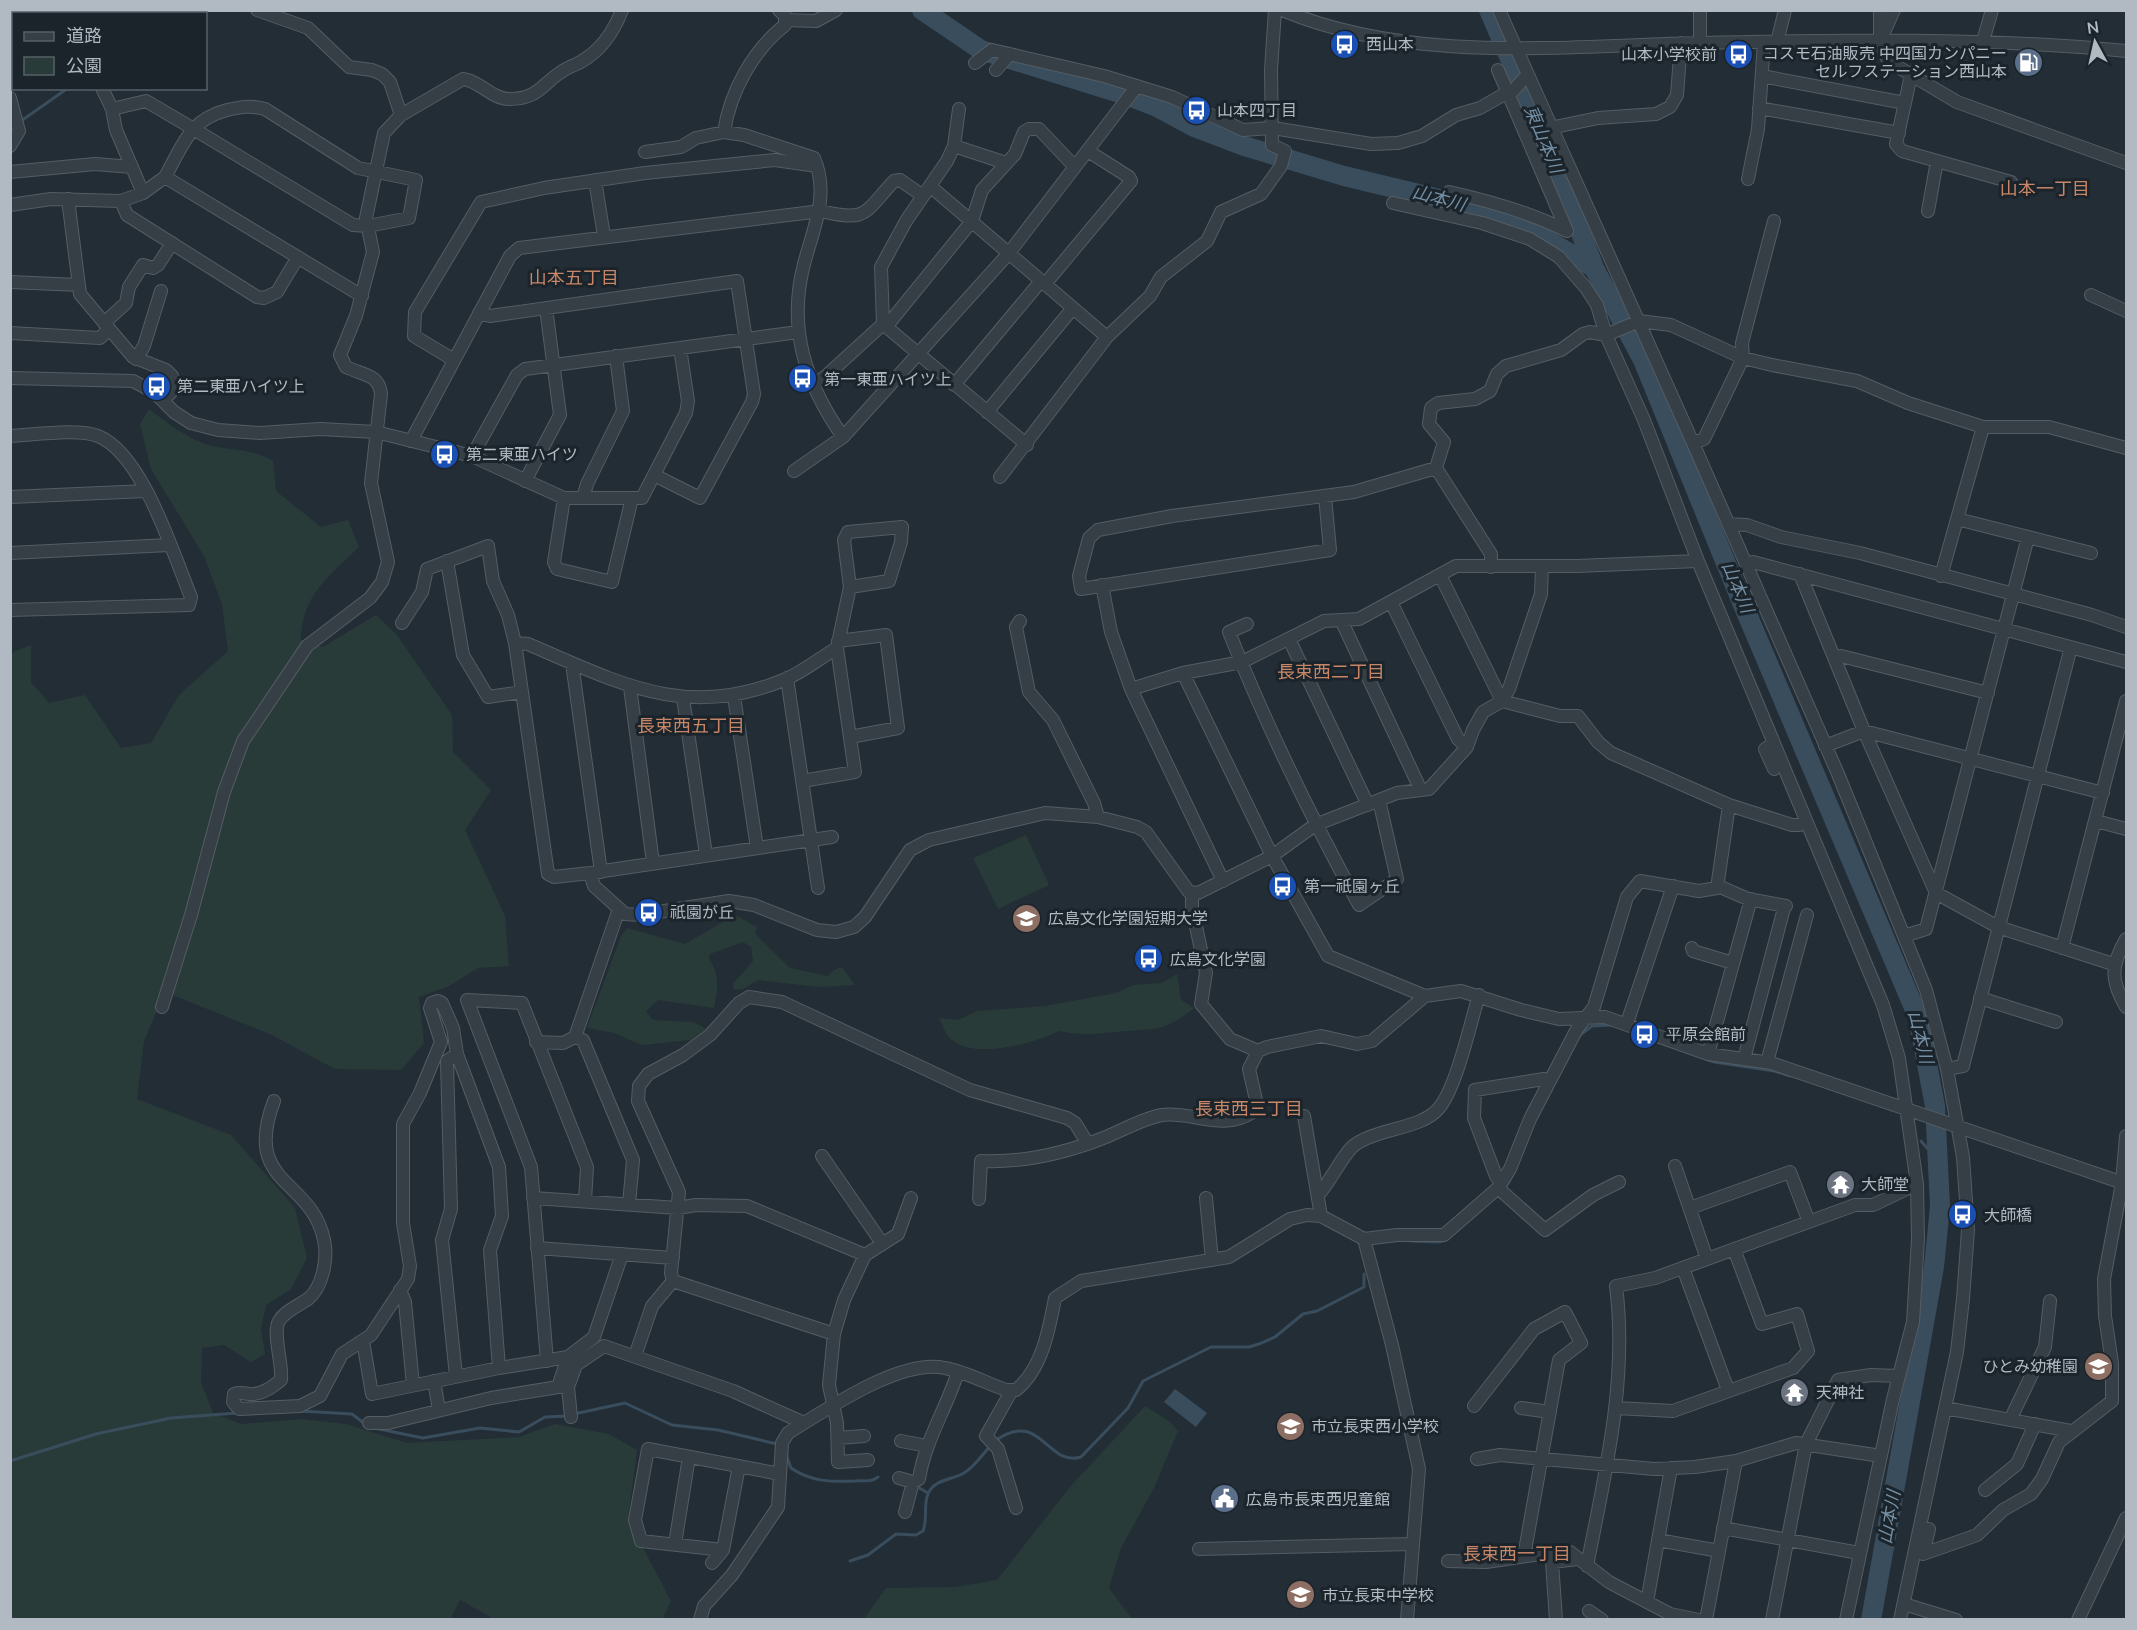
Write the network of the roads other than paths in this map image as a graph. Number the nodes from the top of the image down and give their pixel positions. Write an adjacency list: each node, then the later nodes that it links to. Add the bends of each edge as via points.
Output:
1 (257, 10): 35 (street, via 316,32 349,67 382,74 390,82)
2 (622, 10): 35 (street, via 605,43 560,72 540,92 507,99 463,78)
3 (836, 10): 12 (street, via 816,21)
4 (1275, 10): 37 (street)
5 (1282, 10): 18 (street, via 1350,33 1392,42)
6 (1499, 10): 18 (street)
7 (1700, 10): 16 (street)
8 (1785, 10): 15 (street)
9 (1880, 10): 13 (street)
10 (1894, 10): 13 (street)
11 (1992, 10): 14 (street)
12 (782, 15): 39 (street, via 785,25 768,38 755,56 734,96)
13 (1880, 41): 14 (street); 15 (street); 25 (street, via 1888,61)
14 (1983, 41): 19 (street)
15 (1771, 42): 16 (street); 26 (street)
16 (1700, 43): 17 (street)
17 (1681, 44): 18 (street); 38 (street, via 1677,95 1670,107 1656,114 1598,118)
18 (1513, 48): 24 (street)
19 (2127, 51)
20 (1010, 54): 21 (street, via 992,50); 22 (street); 27 (street)
21 (975, 63)
22 (996, 70)
23 (1498, 70): 29 (street)
24 (1527, 75): 29 (street); 38 (street)
25 (1911, 75): 31 (street); 47 (street, via 1957,102)
26 (1762, 76): 31 (street); 32 (street)
27 (1137, 87): 37 (street, via 1172,97 1242,130); 43 (street)
28 (103, 90): 33 (street)
29 (1510, 93): 37 (street, via 1455,115 1422,136 1398,143 1371,144); 58 (street, via 1567,231 1494,202)
30 (10, 98): 41 (street, via 19,131)
31 (1905, 103): 40 (street)
32 (1760, 108): 40 (street); 54 (street)
33 (112, 109): 36 (street, via 146,101); 49 (street, via 116,130)
34 (959, 109): 42 (street)
35 (401, 115): 52 (street, via 384,133)
36 (192, 128): 52 (street, via 207,116 252,105 265,109 358,168); 53 (street); 68 (street, via 353,225)
37 (1273, 128): 89 (street, via 1272,146 1285,151 1281,166 1261,194 1221,212 1207,241 1161,277 1150,296)
38 (1550, 128): 83 (street)
39 (724, 132): 44 (street, via 696,138 681,147); 48 (street, via 801,153 814,158)
40 (1899, 133): 45 (street, via 1896,144 1902,151)
41 (10, 146)
42 (954, 146): 46 (street); 57 (street)
43 (1088, 151): 50 (street); 74 (street, via 1130,177 1131,182)
44 (645, 152)
45 (1937, 161): 56 (street); 65 (street)
46 (1006, 163): 50 (street, via 1015,154 1024,132 1039,129); 67 (street, via 982,190)
47 (2127, 163)
48 (817, 166): 55 (street, via 775,160); 64 (street)
49 (132, 167): 51 (street, via 95,164); 59 (street)
50 (1075, 167): 71 (street)
51 (10, 172)
52 (375, 172): 68 (street, via 366,218); 68 (street, via 416,180 409,218)
53 (165, 177): 59 (street); 72 (street)
54 (1748, 179)
55 (595, 180): 69 (street); 96 (street, via 481,202 415,312 414,336)
56 (2011, 182)
57 (927, 191): 64 (street, via 894,181 862,215 851,218); 67 (street); 84 (street, via 881,267)
58 (1449, 192)
59 (143, 193): 61 (street)
60 (68, 199): 61 (street); 63 (street); 75 (street)
61 (121, 201): 70 (street, via 127,215)
62 (1393, 203): 88 (street, via 1514,232 1546,247 1574,270 1587,288)
63 (10, 205)
64 (821, 211): 69 (street); 86 (street, via 803,266 796,318)
65 (1928, 211)
66 (1774, 221): 94 (street, via 1742,343)
67 (972, 222): 71 (street); 84 (street)
68 (368, 226): 78 (street, via 373,252)
69 (604, 236): 82 (street, via 519,248 510,256)
70 (171, 243): 72 (street, via 264,298 277,292); 85 (street, via 158,265 143,265 129,287 126,303)
71 (1009, 253): 74 (street); 92 (street)
72 (298, 256): 78 (street)
73 (10, 282): 75 (street)
74 (1043, 282): 80 (street); 100 (street)
75 (79, 285): 85 (street, via 80,294)
76 (161, 291): 95 (street, via 144,346)
77 (2091, 295): 81 (street)
78 (362, 296): 104 (street, via 340,355 346,367 380,383)
79 (546, 308): 82 (street, via 490,316); 90 (street, via 737,281); 97 (street)
80 (1073, 308): 89 (street); 102 (street)
81 (2127, 311)
82 (479, 313): 96 (street)
83 (1639, 321): 88 (street); 94 (street, via 1671,325); 108 (street)
84 (884, 325): 92 (street); 99 (street)
85 (107, 326): 87 (street, via 100,338); 95 (street)
86 (798, 332): 90 (street); 99 (street)
87 (10, 333)
88 (1606, 335): 112 (street, via 1583,334 1561,350 1506,366 1490,391 1475,399 1438,403 1431,408 1429,424 1444,442); 130 (street, via 1644,420)
89 (1107, 337): 109 (street)
90 (745, 339): 91 (street); 114 (street, via 752,402 700,498)
91 (680, 348): 93 (street); 114 (street, via 688,400 686,413)
92 (917, 354): 100 (street); 106 (street)
93 (616, 356): 97 (street); 121 (street, via 623,411 586,484)
94 (1743, 357): 103 (street, via 1857,381 1908,403); 108 (street, via 1704,440)
95 (136, 359): 101 (street, via 172,376 173,390)
96 (454, 360): 107 (street)
97 (553, 365): 111 (street, via 525,369 517,375); 116 (street, via 560,415)
98 (10, 378): 101 (street, via 133,381)
99 (814, 384): 106 (street, via 822,408)
100 (954, 385): 102 (street)
101 (163, 401): 104 (street, via 191,423 218,430)
102 (987, 412): 109 (street)
103 (1983, 427): 110 (street, via 2049,427); 123 (street)
104 (376, 432): 107 (street); 211 (street, via 371,483 388,562 386,573 370,598 307,646 243,741 224,792)
105 (10, 436): 117 (street, via 97,435 124,456)
106 (843, 437): 113 (street)
107 (411, 441): 111 (street)
108 (1694, 443): 124 (street)
109 (1027, 445): 115 (street)
110 (2127, 448)
111 (472, 456): 116 (street)
112 (1436, 468): 118 (street, via 1354,492); 133 (street, via 1491,554)
113 (794, 471)
114 (654, 475): 122 (street, via 642,498)
115 (1000, 477)
116 (525, 481): 120 (street)
117 (146, 491): 119 (street); 126 (street)
118 (1325, 496): 137 (street, via 1330,550); 137 (street, via 1098,530 1089,538 1079,576 1081,589)
119 (10, 497)
120 (564, 498): 121 (street); 122 (street, via 556,569 612,582)
121 (583, 498): 122 (street)
122 (632, 498)
123 (1957, 519): 125 (street); 136 (street)
124 (1728, 524): 131 (street); 136 (street, via 1747,525)
125 (2028, 537): 128 (street); 139 (street)
126 (169, 545): 127 (street); 141 (street, via 191,597 189,605)
127 (10, 553)
128 (2091, 553)
129 (447, 561): 144 (street, via 427,568 422,592); 149 (street, via 488,546 493,581); 160 (street, via 463,655 488,697)
130 (1698, 561): 132 (street); 172 (street)
131 (1746, 564): 134 (street, via 1753,562); 168 (street)
132 (1542, 566): 133 (street); 164 (street, via 1541,594)
133 (1491, 567): 135 (street, via 1456,566)
134 (1800, 574): 147 (street); 152 (street)
135 (1440, 575): 140 (street); 164 (street)
136 (1941, 576): 139 (street)
137 (1102, 585): 159 (street, via 1111,632)
138 (850, 586): 138 (street, via 844,540 848,532 902,527 889,581); 150 (street)
139 (2014, 596): 146 (street); 147 (street)
140 (1391, 602): 143 (street, via 1359,619); 169 (street, via 1458,739)
141 (10, 610)
142 (1020, 621): 179 (street, via 1016,627 1029,692 1053,720)
143 (1342, 622): 148 (street, via 1324,621); 175 (street)
144 (402, 623)
145 (1247, 624): 153 (street, via 1229,632)
146 (2127, 627)
147 (2005, 630): 151 (street); 161 (street)
148 (1289, 639): 153 (street); 177 (street)
149 (515, 643): 155 (street, via 528,644); 160 (street)
150 (837, 645): 157 (street); 167 (street); 167 (street, via 886,635 898,728)
151 (2071, 647): 154 (street); 173 (street)
152 (1834, 657): 161 (street); 166 (street)
153 (1242, 662): 156 (street); 181 (street)
154 (2127, 662)
155 (572, 663): 158 (street); 190 (street)
156 (1183, 673): 159 (street); 188 (street)
157 (787, 678): 162 (street); 174 (street)
158 (630, 687): 163 (street); 189 (street)
159 (1131, 689): 191 (street)
160 (522, 692): 190 (street, via 548,874 554,877)
161 (1988, 693): 171 (street)
162 (734, 696): 163 (street); 186 (street)
163 (683, 698): 187 (street)
164 (1502, 701): 169 (street, via 1483,712); 178 (street, via 1560,716 1578,716 1611,753)
165 (2127, 701): 176 (street)
166 (1864, 731): 168 (street); 171 (street); 196 (street)
167 (850, 737): 174 (street, via 855,772)
168 (1826, 746): 202 (street)
169 (1467, 747): 175 (street, via 1429,789)
170 (1768, 747): 172 (street)
171 (1971, 758): 173 (street); 196 (street)
172 (1778, 765): 182 (street); 201 (street)
173 (2037, 775): 176 (street); 200 (street)
174 (802, 781): 185 (street)
175 (1418, 790): 177 (street)
176 (2103, 793): 180 (street)
177 (1373, 802): 181 (street); 181 (street, via 1397,879 1359,905)
178 (1729, 805): 182 (street); 193 (street)
179 (1098, 817): 195 (street, via 1146,832); 198 (street, via 1045,813 928,840 910,850 865,917 854,927 836,932 817,930 754,905 729,901 639,915 625,914)
180 (2096, 821): 183 (street); 205 (street)
181 (1315, 825): 188 (street)
182 (1800, 825): 201 (street, via 1845,927)
183 (2127, 829)
184 (832, 837): 185 (street)
185 (811, 840): 186 (street); 194 (street)
186 (757, 848): 187 (street)
187 (706, 855): 189 (street)
188 (1272, 856): 191 (street); 209 (street, via 1328,956)
189 (652, 863): 190 (street)
190 (596, 872): 198 (street, via 594,886)
191 (1223, 881): 195 (street)
192 (1673, 886): 193 (street, via 1700,891); 213 (street, via 1640,881 1627,897 1594,1007); 215 (street)
193 (1718, 886): 197 (street)
194 (818, 888)
195 (1192, 893): 218 (street, via 1206,973 1201,1004 1230,1039)
196 (1936, 893): 200 (street); 202 (street, via 1926,929)
197 (1750, 899): 206 (street); 221 (street, via 1785,909)
198 (619, 909): 216 (street)
199 (1807, 915): 222 (street)
200 (1998, 927): 205 (street); 210 (street)
201 (1855, 934): 226 (street, via 1883,1005)
202 (1904, 936): 223 (street, via 1926,990)
203 (2127, 939): 207 (street)
204 (1692, 948): 206 (street)
205 (2062, 948): 207 (street)
206 (1733, 963): 220 (street)
207 (2113, 964): 212 (street, via 2120,996)
208 (1479, 995): 209 (street, via 1461,991); 213 (street, via 1559,1019); 237 (street, via 1439,1109 1423,1121 1395,1127 1354,1144)
209 (1425, 996): 218 (street, via 1372,1041 1357,1044 1322,1036)
210 (1980, 998): 214 (street); 223 (street, via 1963,1066)
211 (162, 1007)
212 (2127, 1007)
213 (1585, 1018): 215 (street, via 1605,1017); 224 (street)
214 (2056, 1022)
215 (1627, 1023): 220 (street)
216 (575, 1037): 217 (street, via 563,1043); 243 (street, via 583,1040 633,1160)
217 (536, 1042): 238 (street, via 522,1003 468,1000 531,1167); 242 (street, via 587,1167)
218 (1258, 1051): 230 (street, via 1250,1069 1256,1100 1251,1113 1243,1119 1159,1116)
219 (457, 1054): 259 (street, via 453,1029 442,1003 432,1003 430,1008 441,1042 403,1124 403,1223 410,1266 408,1279); 266 (street, via 499,1167 502,1216 490,1250); 268 (street, via 447,1061 451,1209 442,1240)
220 (1708, 1054): 221 (street)
221 (1744, 1059): 222 (street)
222 (1767, 1062): 226 (street)
223 (1947, 1069): 228 (street)
224 (1550, 1081): 236 (street); 236 (street, via 1475,1090 1474,1118)
225 (274, 1101): 262 (street, via 265,1140 270,1163 284,1184 315,1213 324,1240 325,1260 318,1286 310,1297 278,1322 281,1380 267,1390 234,1394 233,1402 238,1409 300,1406 320,1396 342,1354)
226 (1912, 1110): 228 (street); 234 (street)
227 (1304, 1116): 237 (street)
228 (1955, 1124): 235 (street); 279 (street, via 1968,1230 1957,1352)
229 (2127, 1136): 235 (street)
230 (1088, 1144): 241 (street, via 1010,1162 981,1161); 244 (street, via 1075,1123 1067,1118 970,1090 782,1002 749,997 710,1035 648,1074 639,1086 638,1101 679,1192)
231 (822, 1156): 249 (street)
232 (1675, 1166): 245 (street)
233 (1619, 1182): 236 (street, via 1593,1195 1545,1230)
234 (1917, 1184): 247 (street, via 1873,1205 1855,1205); 269 (street, via 1913,1322)
235 (2124, 1184): 287 (street, via 2104,1279 2112,1401)
236 (1500, 1185): 248 (street, via 1444,1235)
237 (1318, 1196): 246 (street)
238 (533, 1198): 242 (street); 250 (street)
239 (911, 1198): 249 (street, via 898,1234)
240 (1206, 1198): 256 (street)
241 (979, 1199)
242 (585, 1201): 243 (street)
243 (629, 1204): 244 (street)
244 (678, 1208): 253 (street, via 747,1206); 254 (street)
245 (1690, 1208): 247 (street, via 1790,1172); 255 (street)
246 (1321, 1216): 248 (street); 256 (street, via 1290,1219 1228,1257)
247 (1809, 1222): 251 (street)
248 (1364, 1239): 314 (street, via 1419,1468)
249 (882, 1243): 253 (street)
250 (537, 1248): 252 (street); 265 (street)
251 (1734, 1249): 255 (street); 274 (street, via 1762,1324 1797,1314 1808,1351 1793,1368)
252 (622, 1254): 254 (street); 264 (street, via 594,1337)
253 (866, 1255): 261 (street, via 844,1300)
254 (673, 1258): 258 (street)
255 (1707, 1259): 257 (street)
256 (1212, 1260): 273 (street, via 1081,1281 1056,1298 1046,1342 1025,1383)
257 (1683, 1268): 274 (street); 278 (street, via 1616,1287)
258 (673, 1281): 261 (street); 263 (street, via 652,1306)
259 (400, 1290): 262 (street); 271 (street, via 405,1302)
260 (2050, 1301): 283 (street, via 2046,1347)
261 (834, 1334): 275 (street, via 828,1368)
262 (363, 1341): 271 (street, via 372,1394)
263 (635, 1356): 272 (street, via 604,1346 576,1365); 285 (street, via 733,1391)
264 (568, 1357): 265 (street); 272 (street)
265 (547, 1361): 266 (street)
266 (500, 1368): 268 (street)
267 (958, 1372): 273 (street); 275 (street, via 943,1367 915,1369 885,1378); 292 (street)
268 (456, 1376): 270 (street)
269 (1899, 1376): 291 (street, via 1838,1380); 293 (street)
270 (434, 1381): 271 (street); 280 (street)
271 (413, 1385)
272 (563, 1387): 280 (street); 282 (street)
273 (1012, 1390): 306 (street, via 986,1436 998,1449)
274 (1728, 1390): 278 (street, via 1673,1411)
275 (833, 1406): 285 (street); 289 (street)
276 (1474, 1406): 281 (street, via 1534,1329 1565,1312 1581,1343 1559,1360)
277 (1521, 1408): 281 (street)
278 (1616, 1408): 299 (street)
279 (1945, 1408): 283 (street); 309 (street)
280 (439, 1410): 284 (street, via 388,1423)
281 (1550, 1412): 295 (street)
282 (571, 1415)
283 (2010, 1420): 286 (street)
284 (369, 1423)
285 (804, 1423): 302 (street, via 789,1432 782,1443)
286 (2035, 1424): 287 (street); 305 (street, via 2017,1464)
287 (2071, 1431): 309 (street, via 2060,1442 2031,1494 2003,1510 1977,1535 1923,1554 1929,1528)
288 (864, 1436): 289 (street)
289 (838, 1438): 297 (street, via 838,1462)
290 (901, 1441): 292 (street)
291 (1806, 1444): 293 (street); 298 (street, via 1796,1443); 312 (street)
292 (927, 1446): 304 (street, via 919,1479)
293 (1881, 1456): 318 (street)
294 (689, 1457): 300 (street); 313 (street); 313 (street, via 648,1449 635,1520 641,1541)
295 (1542, 1457): 296 (street); 299 (street); 319 (street)
296 (1477, 1458)
297 (868, 1460)
298 (1736, 1461): 301 (street); 310 (street)
299 (1607, 1464): 301 (street); 321 (street)
300 (739, 1466): 302 (street); 316 (street)
301 (1671, 1468): 311 (street)
302 (780, 1474): 327 (street, via 778,1507 732,1575 704,1606)
303 (899, 1478): 304 (street)
304 (913, 1482): 307 (street)
305 (1985, 1490)
306 (1016, 1508)
307 (905, 1512)
308 (2127, 1518): 337 (street)
309 (1920, 1527): 324 (street)
310 (1723, 1528): 312 (street); 317 (street)
311 (1658, 1540): 317 (street); 323 (street)
312 (1787, 1540): 318 (street); 333 (street)
313 (675, 1544): 316 (street)
314 (1412, 1544): 315 (street); 328 (street)
315 (1199, 1549)
316 (723, 1550): 322 (street)
317 (1719, 1551): 332 (street)
318 (1859, 1553): 334 (street)
319 (1524, 1556): 320 (street, via 1486,1562); 321 (street, via 1570,1552)
320 (1448, 1561)
321 (1583, 1562): 323 (street, via 1609,1582); 329 (street, via 1551,1562)
322 (712, 1563)
323 (1647, 1602): 326 (street)
324 (1904, 1604): 335 (street); 336 (street)
325 (1589, 1611): 330 (street)
326 (1672, 1617): 331 (street)
327 (700, 1620)
328 (1407, 1620)
329 (1556, 1620)
330 (1602, 1620)
331 (1699, 1620)
332 (1706, 1620)
333 (1772, 1620)
334 (1846, 1620)
335 (1900, 1620)
336 (1956, 1620)
337 (2078, 1620)

